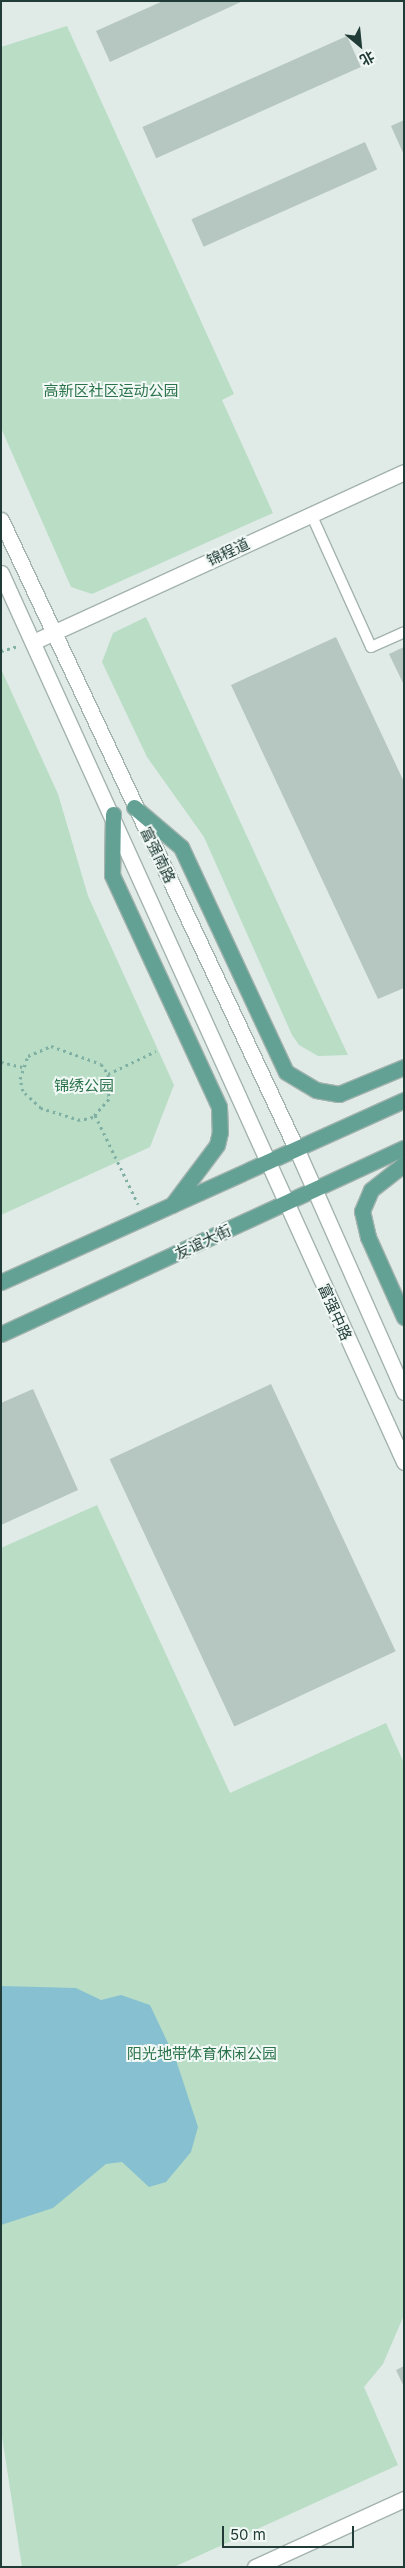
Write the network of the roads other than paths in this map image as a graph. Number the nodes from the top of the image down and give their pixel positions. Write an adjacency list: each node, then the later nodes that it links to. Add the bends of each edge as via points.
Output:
1 (404, 472): 2 (main road, 锦程道)
2 (311, 514): 5 (lane, via 372,647); 6 (main road, 锦程道)
3 (1, 520): 6 (main road, 富强南路)
4 (1, 573): 7 (main road, 富强南路)
5 (404, 632)
6 (54, 633): 7 (main road, 锦程道); 8 (main road, 富强南路)
7 (33, 642): 9 (main road, 富强南路)
8 (134, 806): 10 (main road, via 181,847 286,1072 316,1090 339,1094); 12 (main road, 富强南路)
9 (113, 814): 14 (main road, 富强南路); 18 (main road, via 112,875 218,1107 220,1132 216,1145)
10 (404, 1067)
11 (404, 1100): 12 (main road)
12 (296, 1148): 14 (main road); 16 (main road, 富强南路)
13 (404, 1148): 16 (main road, 友谊大街)
14 (268, 1161): 17 (main road, 富强中路); 18 (main road)
15 (404, 1164): 20 (main road, via 371,1190 362,1211 368,1237)
16 (315, 1191): 17 (main road, 友谊大街); 22 (main road, 富强中路)
17 (287, 1204): 21 (main road, 友谊大街); 23 (main road, 富强中路)
18 (172, 1205): 19 (main road)
19 (1, 1282)
20 (404, 1317)
21 (1, 1334)
22 (404, 1392)
23 (404, 1462)
24 (404, 2499): 25 (main road)
25 (256, 2567)

